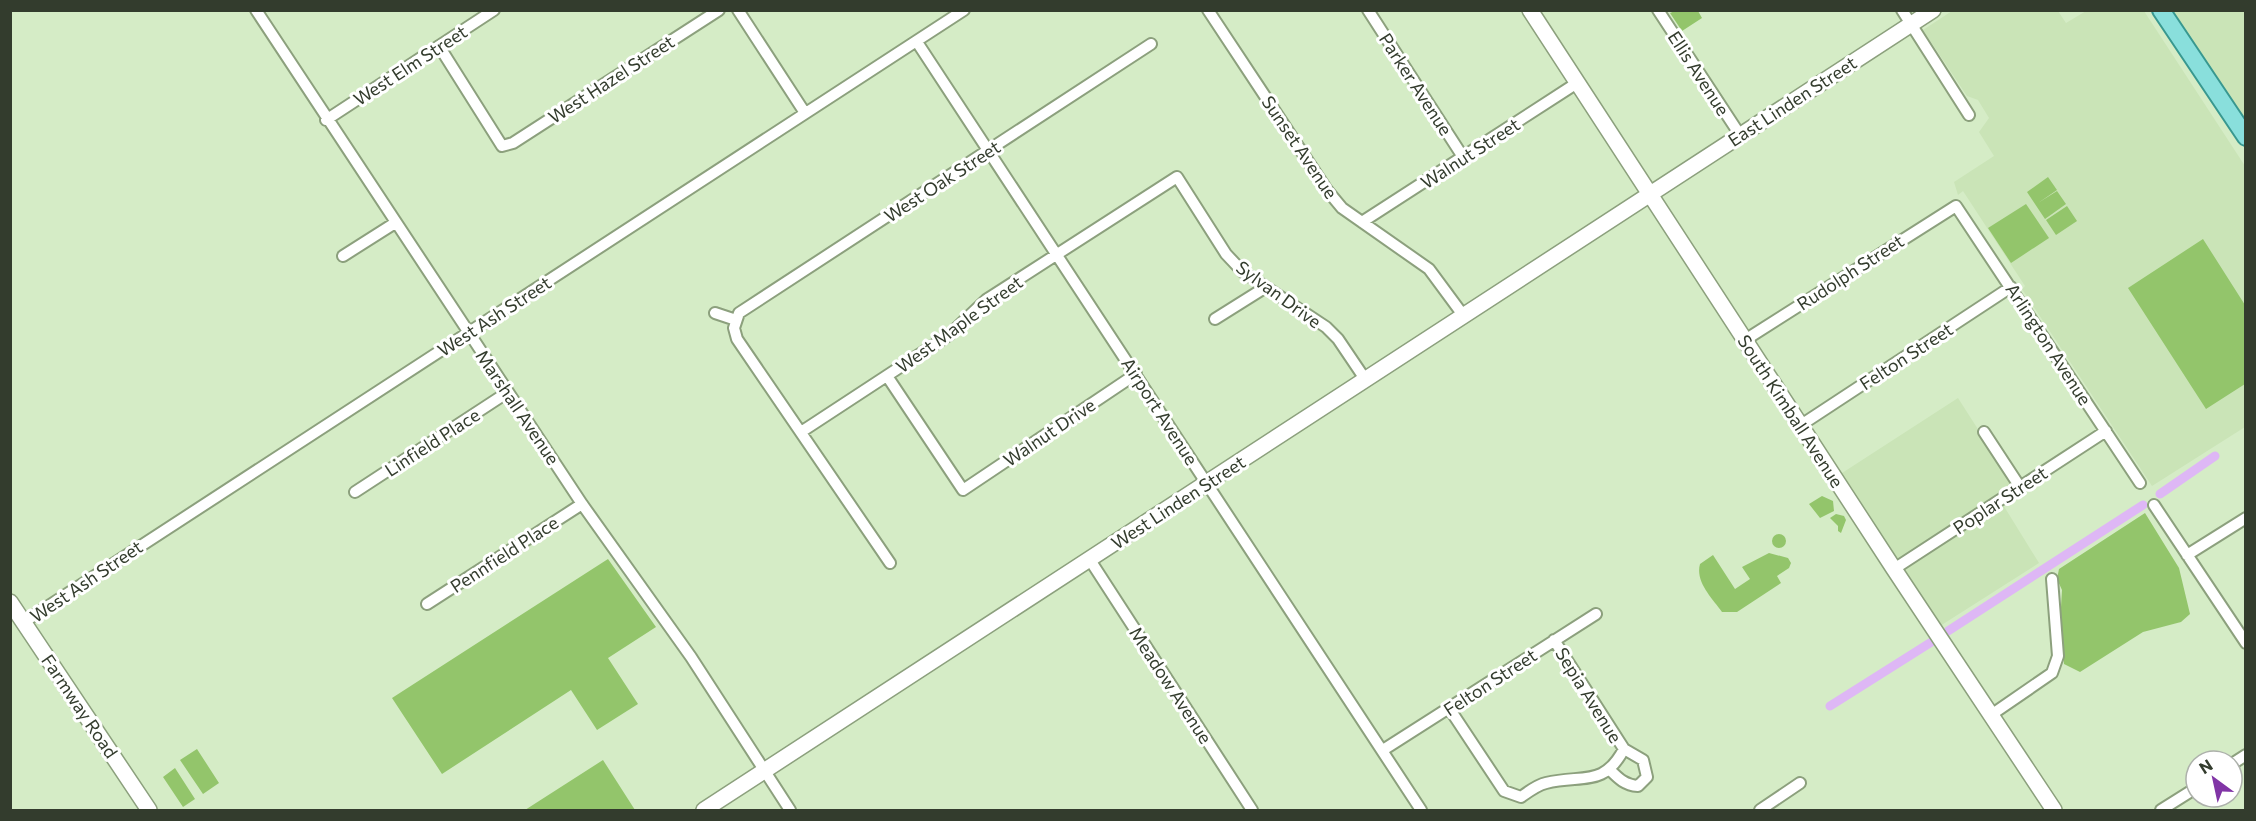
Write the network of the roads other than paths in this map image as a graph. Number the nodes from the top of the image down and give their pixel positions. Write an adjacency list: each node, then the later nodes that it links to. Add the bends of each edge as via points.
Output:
1 (256, 10): 20 (street, Marshall Avenue)
2 (494, 10): 16 (street, West Elm Street)
3 (719, 10): 16 (street, West Hazel Street, via 502,146)
4 (738, 10): 18 (street)
5 (964, 10): 14 (street, West Ash Street)
6 (1208, 10): 28 (street, Sunset Avenue, via 1327,190 1342,208)
7 (1368, 10): 24 (street, Parker Avenue)
8 (1530, 10): 17 (street, South Kimball Avenue)
9 (1658, 10): 21 (street, Ellis Avenue)
10 (1902, 10): 13 (street)
11 (1933, 10): 13 (street, East Linden Street)
12 (2161, 10): 22 (main road)
13 (1910, 25): 19 (street); 21 (street, East Linden Street)
14 (917, 42): 18 (street, West Ash Street); 23 (street, Airport Avenue)
15 (1151, 44): 23 (street, West Oak Street)
16 (439, 46): 20 (street, West Elm Street)
17 (1577, 83): 24 (street, Walnut Street); 26 (street, South Kimball Avenue)
18 (805, 113): 38 (street, West Ash Street)
19 (1969, 115)
20 (326, 120): 29 (street, Marshall Avenue)
21 (1740, 135): 26 (street, East Linden Street)
22 (2246, 137)
23 (988, 150): 30 (street, Airport Avenue); 37 (street, West Oak Street, via 739,313)
24 (1463, 157): 28 (street, Walnut Street)
25 (1177, 177): 30 (street, West Maple Street); 32 (street, Sylvan Drive, via 1226,254 1243,272)
26 (1651, 193): 35 (street, West Linden Street); 39 (street, South Kimball Avenue)
27 (1956, 206): 33 (street, Arlington Avenue); 39 (street, Rudolph Street)
28 (1362, 222): 35 (street, Sunset Avenue, via 1429,269)
29 (395, 223): 31 (street); 38 (street, Marshall Avenue)
30 (1058, 255): 40 (street, Airport Avenue); 41 (street, West Maple Street, via 986,300 949,335)
31 (343, 256)
32 (1266, 287): 36 (street); 42 (street, Sylvan Drive, via 1326,327)
33 (2011, 287): 44 (street, Felton Street); 45 (street, Arlington Avenue)
34 (715, 313): 37 (street)
35 (1463, 315): 42 (street, West Linden Street)
36 (1215, 319)
37 (736, 320): 46 (street, via 736,339)
38 (468, 333): 43 (street, Marshall Avenue); 63 (street, West Ash Street)
39 (1745, 340): 44 (street, South Kimball Avenue)
40 (1136, 374): 41 (street, Walnut Drive, via 963,490); 48 (street, Airport Avenue)
41 (887, 376): 46 (street, West Maple Street)
42 (1365, 379): 48 (street, West Linden Street)
43 (508, 392): 51 (street, Linfield Place); 52 (street, Marshall Avenue)
44 (1801, 425): 58 (street, South Kimball Avenue)
45 (2106, 431): 49 (street, Arlington Avenue); 50 (street, Poplar Street)
46 (801, 432): 57 (street)
47 (1984, 432): 50 (street)
48 (1208, 482): 56 (street, West Linden Street); 69 (street, Airport Avenue)
49 (2140, 483)
50 (2020, 487): 58 (street, Poplar Street)
51 (356, 492)
52 (582, 504): 61 (street, Pennfield Place); 71 (street, Marshall Avenue, via 691,657)
53 (2154, 505): 55 (street)
54 (2246, 518): 55 (street)
55 (2187, 555): 65 (street)
56 (1090, 560): 71 (street, West Linden Street); 77 (street, Meadow Avenue)
57 (890, 563)
58 (1894, 569): 67 (street, South Kimball Avenue)
59 (2052, 579): 67 (street, via 2058,656 2052,673)
60 (10, 602): 63 (street, Farmway Road)
61 (427, 604)
62 (1596, 614): 64 (street, Felton Street)
63 (24, 622): 74 (street, Farmway Road)
64 (1554, 640): 66 (street, Felton Street); 68 (street, Sepia Avenue)
65 (2246, 643)
66 (1449, 708): 69 (street, Felton Street); 70 (street, via 1504,791 1521,797 1543,783 1603,775)
67 (1991, 715): 80 (street, South Kimball Avenue)
68 (1623, 749): 70 (street); 70 (street, via 1643,760 1647,768 1644,782 1630,785)
69 (1383, 750): 78 (street, Airport Avenue)
70 (1610, 770)
71 (765, 771): 75 (street, West Linden Street); 76 (street, Marshall Avenue)
72 (1800, 783): 79 (street)
73 (2174, 807): 81 (street)
74 (149, 810)
75 (704, 810)
76 (790, 810)
77 (1252, 810)
78 (1421, 810)
79 (1760, 810)
80 (2054, 810)
81 (2161, 810)

